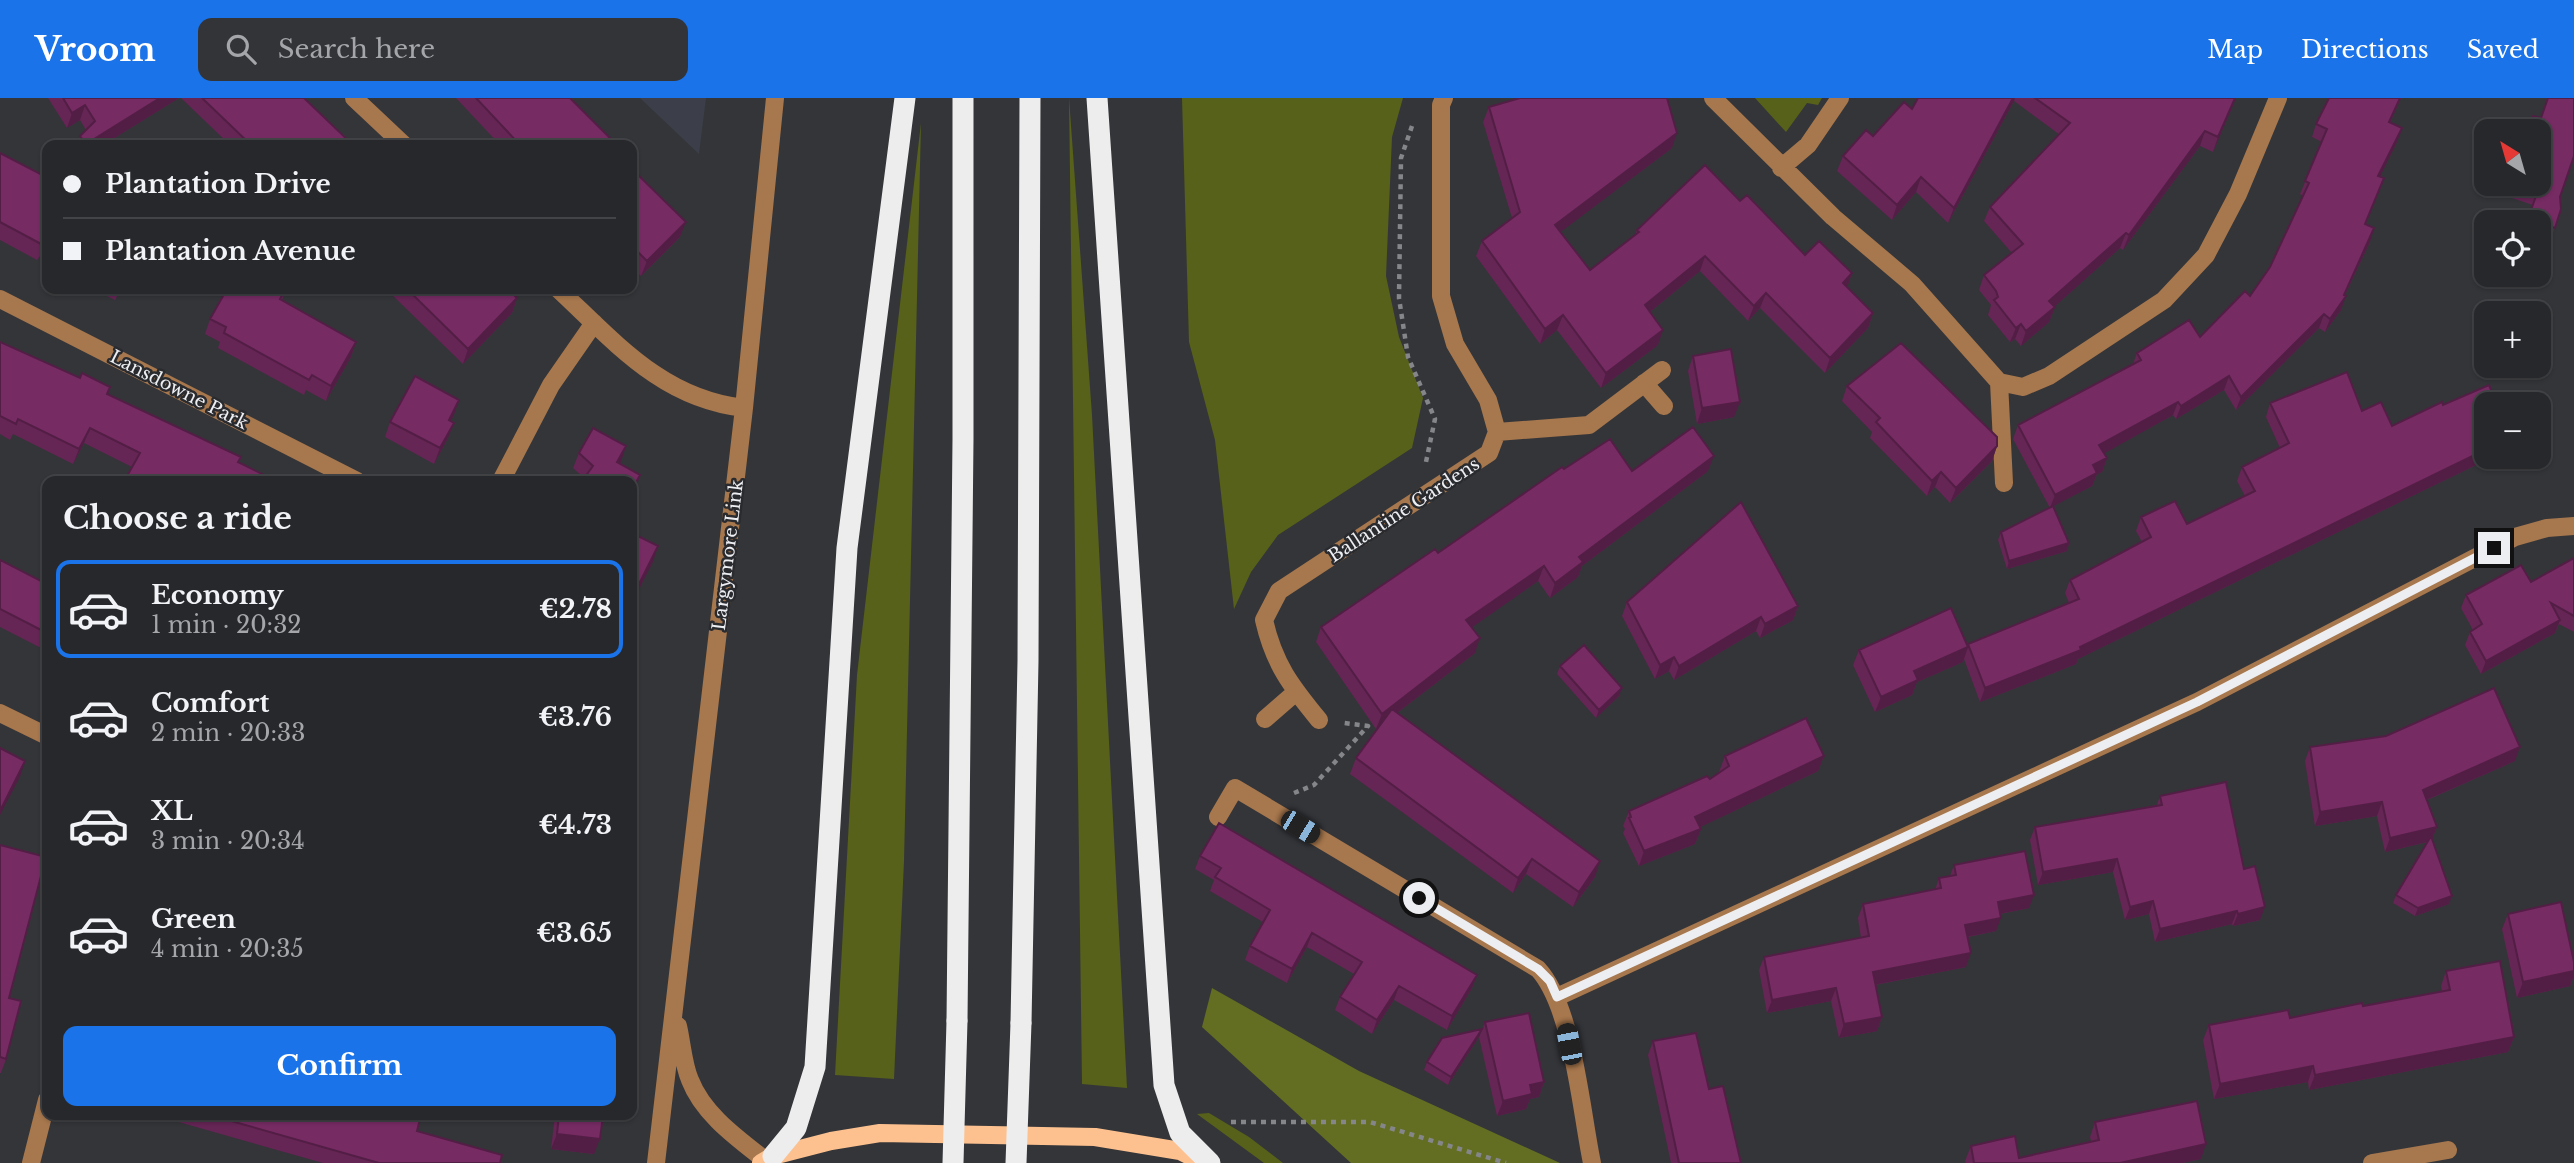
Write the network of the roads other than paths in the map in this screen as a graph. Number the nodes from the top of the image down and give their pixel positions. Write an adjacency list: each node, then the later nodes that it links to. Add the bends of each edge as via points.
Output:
1 (354, 98): 11 (street)
2 (775, 98): 20 (street, Largymore Link)
3 (905, 98): 36 (highway, via 847,548 815,1067 796,1128)
4 (963, 98): 40 (highway, bridge)
5 (1030, 98): 41 (highway, bridge, via 1028,661)
6 (1097, 98): 43 (highway, via 1164,1085 1180,1133)
7 (1444, 98): 21 (street, via 1441,296 1455,344 1488,401)
8 (1713, 98): 12 (street)
9 (1840, 98): 12 (street, via 1808,145)
10 (2278, 98): 17 (street, via 2206,256 2164,300 2049,376 2023,387)
11 (399, 140)
12 (1781, 168): 17 (street, via 1912,284)
13 (563, 294): 15 (street)
14 (0, 299): 22 (street, Lansdowne Park)
15 (594, 323): 20 (street, via 666,384 698,400); 23 (street, via 551,384)
16 (1662, 370): 18 (street)
17 (1999, 382): 24 (street)
18 (1644, 383): 19 (street); 21 (street, via 1589,425)
19 (1664, 407)
20 (744, 408): 33 (street, Largymore Link)
21 (1497, 432): 26 (street, Ballantine Gardens, via 1489,453 1279,591 1264,620 1272,653)
22 (347, 476)
23 (504, 476)
24 (2004, 483)
25 (2574, 526): 32 (street, via 2515,537 2197,702)
26 (1296, 692): 28 (street); 29 (street, Ballantine Gardens)
27 (0, 713): 30 (street)
28 (1265, 719)
29 (1319, 720)
30 (42, 734)
31 (1218, 817): 32 (street, via 1235,789 1538,969)
32 (1557, 997): 44 (street)
33 (675, 1012): 36 (street, Largymore Link, via 689,1080 703,1103); 39 (street, Largymore Link)
34 (42, 1120): 38 (street)
35 (2448, 1150): 37 (street)
36 (766, 1160): 42 (main road, via 831,1141 880,1133 1095,1137 1180,1151)
37 (2379, 1162)
38 (32, 1163)
39 (656, 1163)
40 (953, 1163)
41 (1016, 1163)
42 (1204, 1163)
43 (1210, 1163)
44 (1592, 1163)

